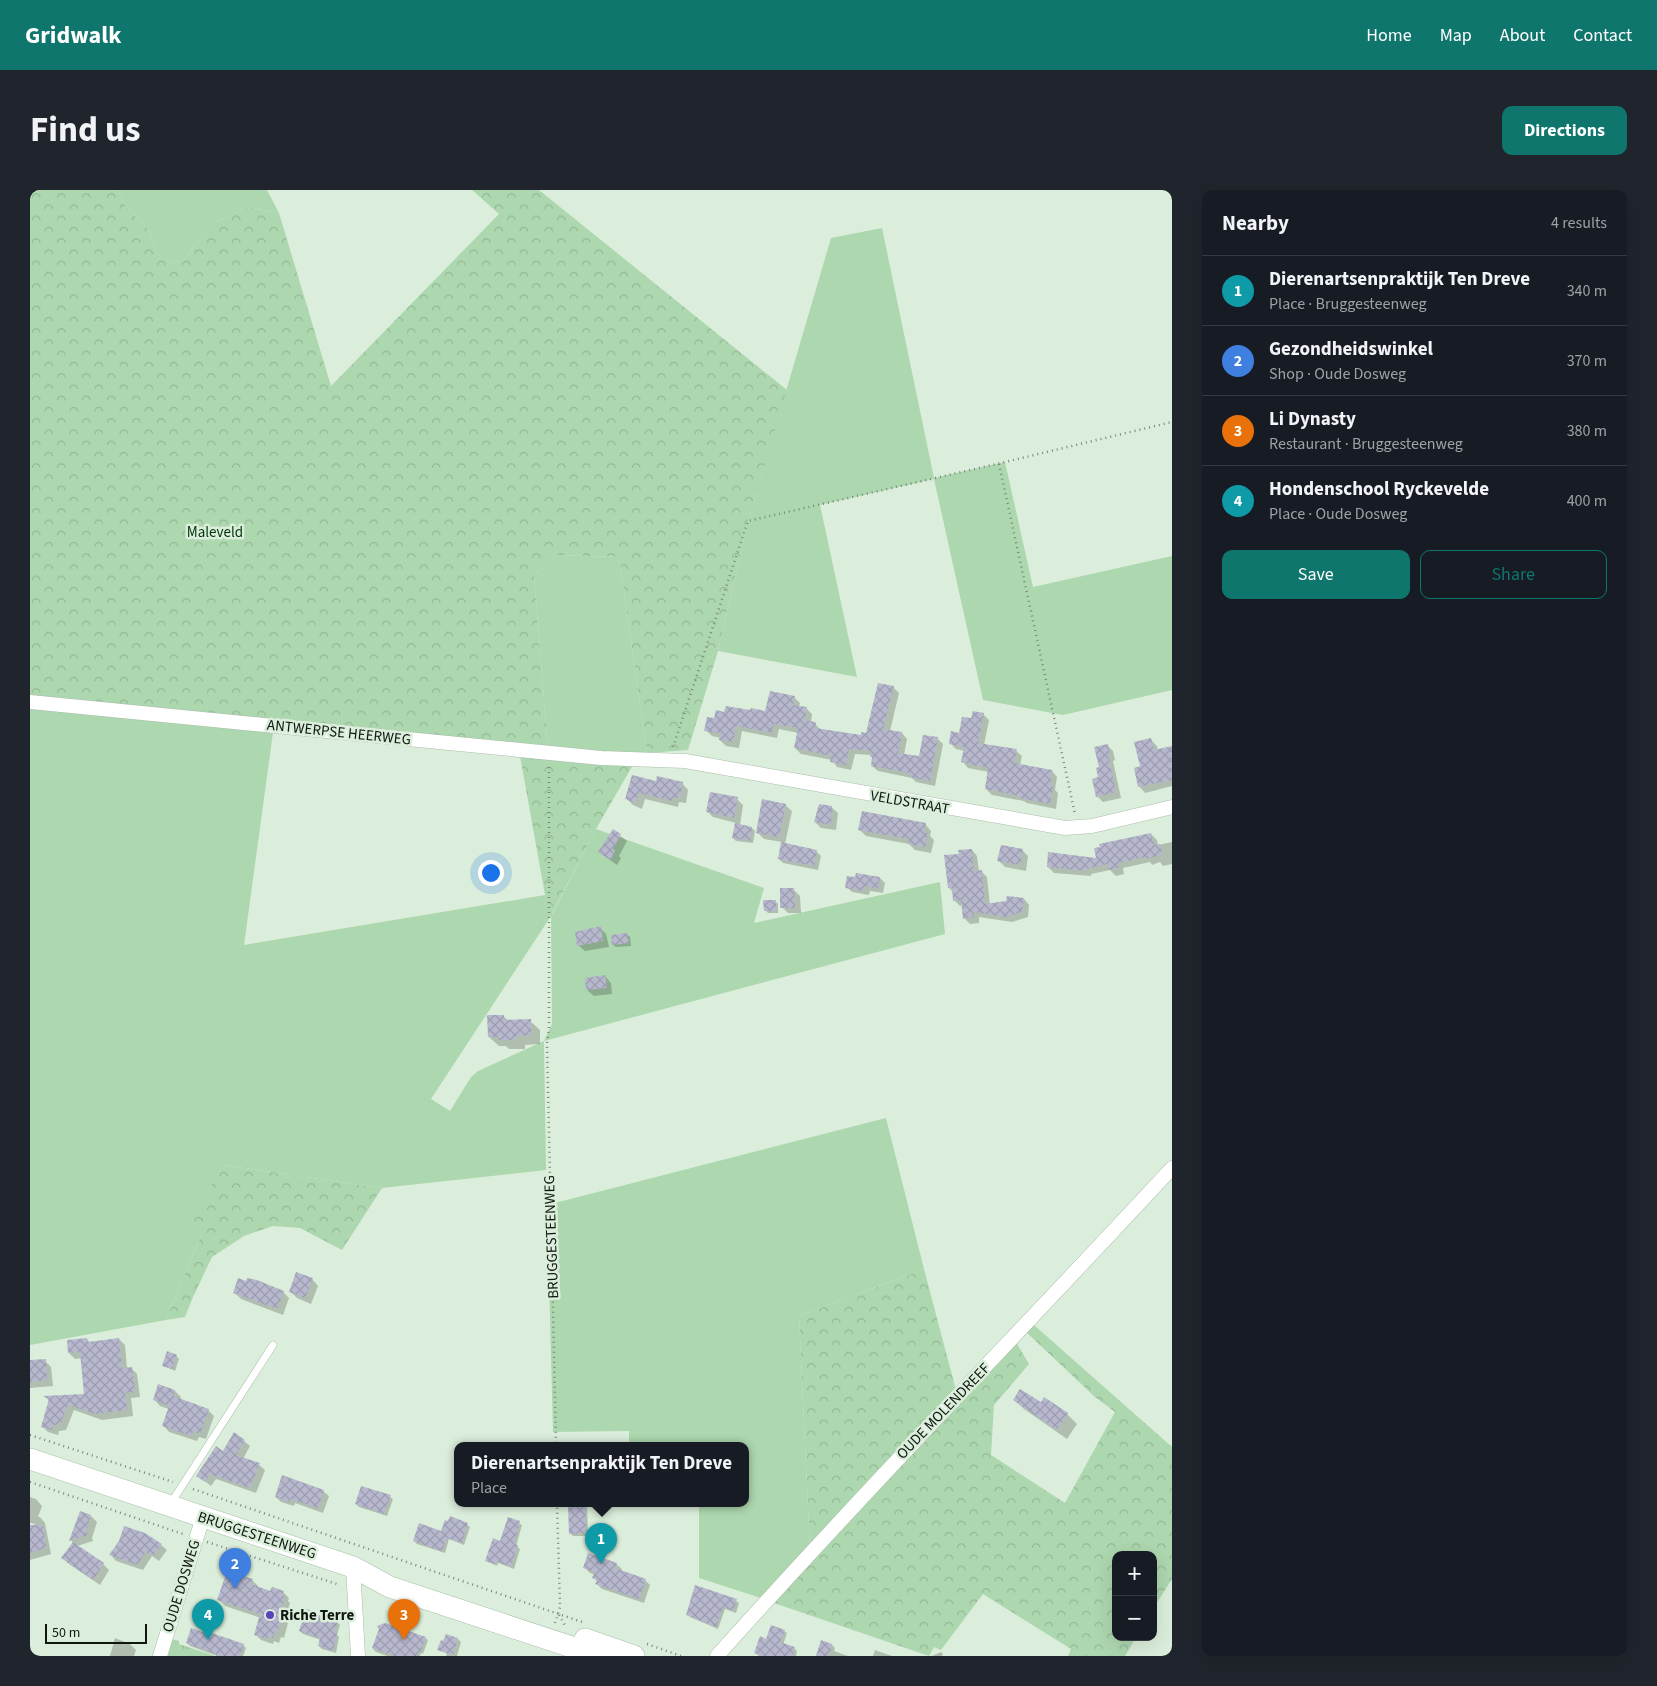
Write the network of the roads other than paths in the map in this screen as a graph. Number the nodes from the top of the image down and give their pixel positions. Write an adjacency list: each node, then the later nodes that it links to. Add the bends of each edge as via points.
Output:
1 (30, 702): 2 (street, ANTWERPSE HEERWEG)
2 (648, 760): 3 (street, VELDSTRAAT, via 685,761 1065,828 1092,826)
3 (1172, 807)
4 (1172, 1168): 15 (street, OUDE MOLENDREEF)
5 (273, 1345): 7 (lane, via 182,1486)
6 (30, 1459): 7 (main road, BRUGGESTEENWEG)
7 (165, 1504): 8 (main road, BRUGGESTEENWEG)
8 (203, 1517): 9 (main road, BRUGGESTEENWEG); 12 (street, OUDE DOSWEG)
9 (353, 1567): 10 (main road, BRUGGESTEENWEG, via 373,1567); 13 (street)
10 (566, 1633): 11 (main road, BRUGGESTEENWEG); 14 (main road, BRUGGESTEENWEG)
11 (640, 1650)
12 (160, 1656)
13 (358, 1656)
14 (599, 1656)
15 (717, 1656)

